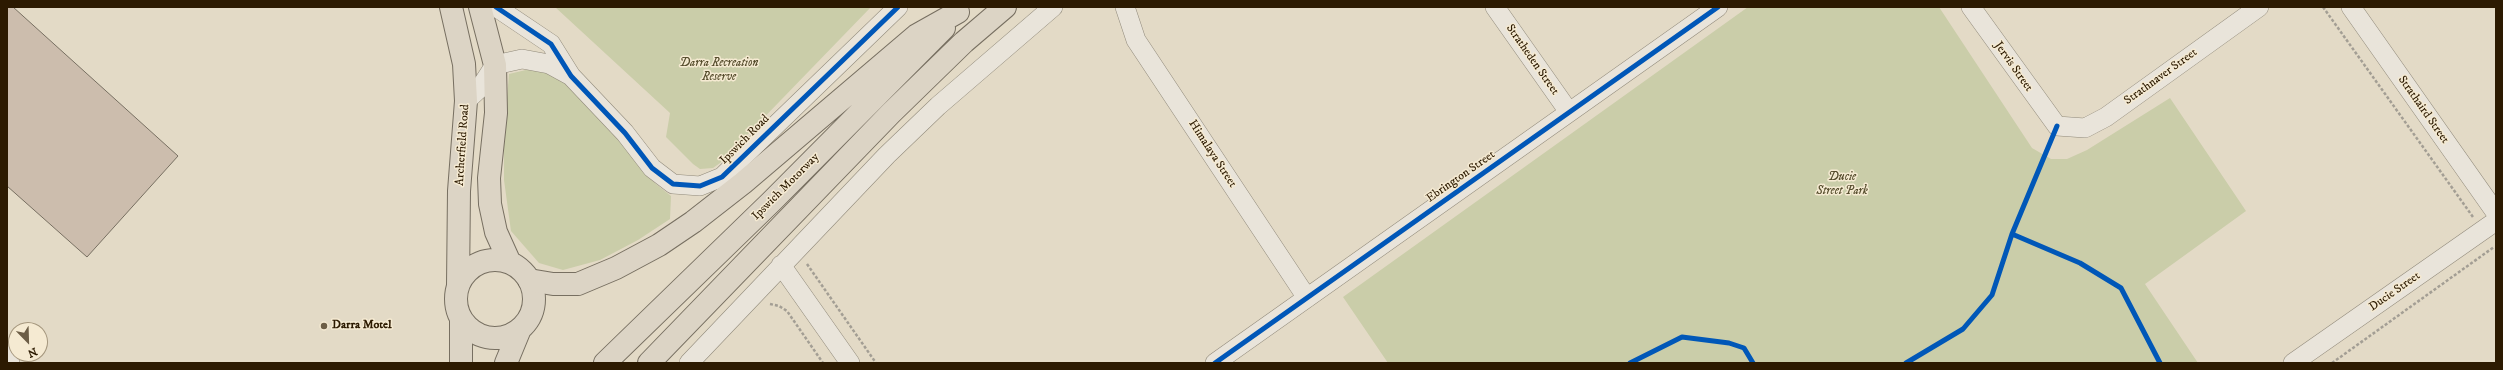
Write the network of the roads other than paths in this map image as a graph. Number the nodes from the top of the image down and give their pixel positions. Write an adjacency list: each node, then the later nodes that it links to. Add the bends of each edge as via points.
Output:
1 (451, 7): 16 (main road, Archerfield Road, via 464,64)
2 (480, 7): 14 (main road)
3 (496, 7): 15 (street, Ipswich Road, via 550,44)
4 (898, 7): 15 (street, Ipswich Road, via 722,177 700,186 672,184 652,168 625,133)
5 (1005, 7): 33 (main road, Ipswich Motorway, via 964,42 886,118)
6 (1053, 7): 22 (street, via 938,106)
7 (1125, 7): 25 (street, Himalaya Street, via 1136,40)
8 (1495, 7): 17 (street, Stratheden Street)
9 (1718, 7): 17 (street, Ebrington Street)
10 (1971, 7): 18 (street, Jervis Street)
11 (2259, 7): 18 (street, Strathnaver Street, via 2106,117 2085,128)
12 (2351, 7): 19 (street, Strathaird Street)
13 (961, 10): 23 (main road, via 917,35 743,183 659,245 616,268 578,284 553,284); 32 (main road, Ipswich Motorway, via 933,41)
14 (495, 65): 15 (street, Ipswich Road, via 522,59 549,64); 16 (street, via 480,88); 21 (main road, via 496,113 490,204 496,232)
15 (571, 76)
16 (466, 101): 24 (main road, Archerfield Road, via 459,191)
17 (1569, 112): 25 (street, Ebrington Street)
18 (2057, 126)
19 (2496, 213)
20 (2489, 226): 37 (street, Ducie Street)
21 (510, 263): 23 (main road, via 521,269); 24 (main road, via 486,260 464,273)
22 (781, 265): 34 (street); 35 (street)
23 (529, 280): 27 (main road, via 534,292 534,306)
24 (458, 284): 26 (main road, via 456,303)
25 (1307, 298): 36 (street, Ebrington Street)
26 (461, 320): 27 (main road, via 471,330 483,336 496,338); 30 (main road)
27 (520, 329): 31 (main road)
28 (7, 351): 29 (street)
29 (10, 363)
30 (461, 363)
31 (506, 363)
32 (605, 363)
33 (649, 363)
34 (689, 363)
35 (850, 363)
36 (1215, 363)
37 (2293, 363)

